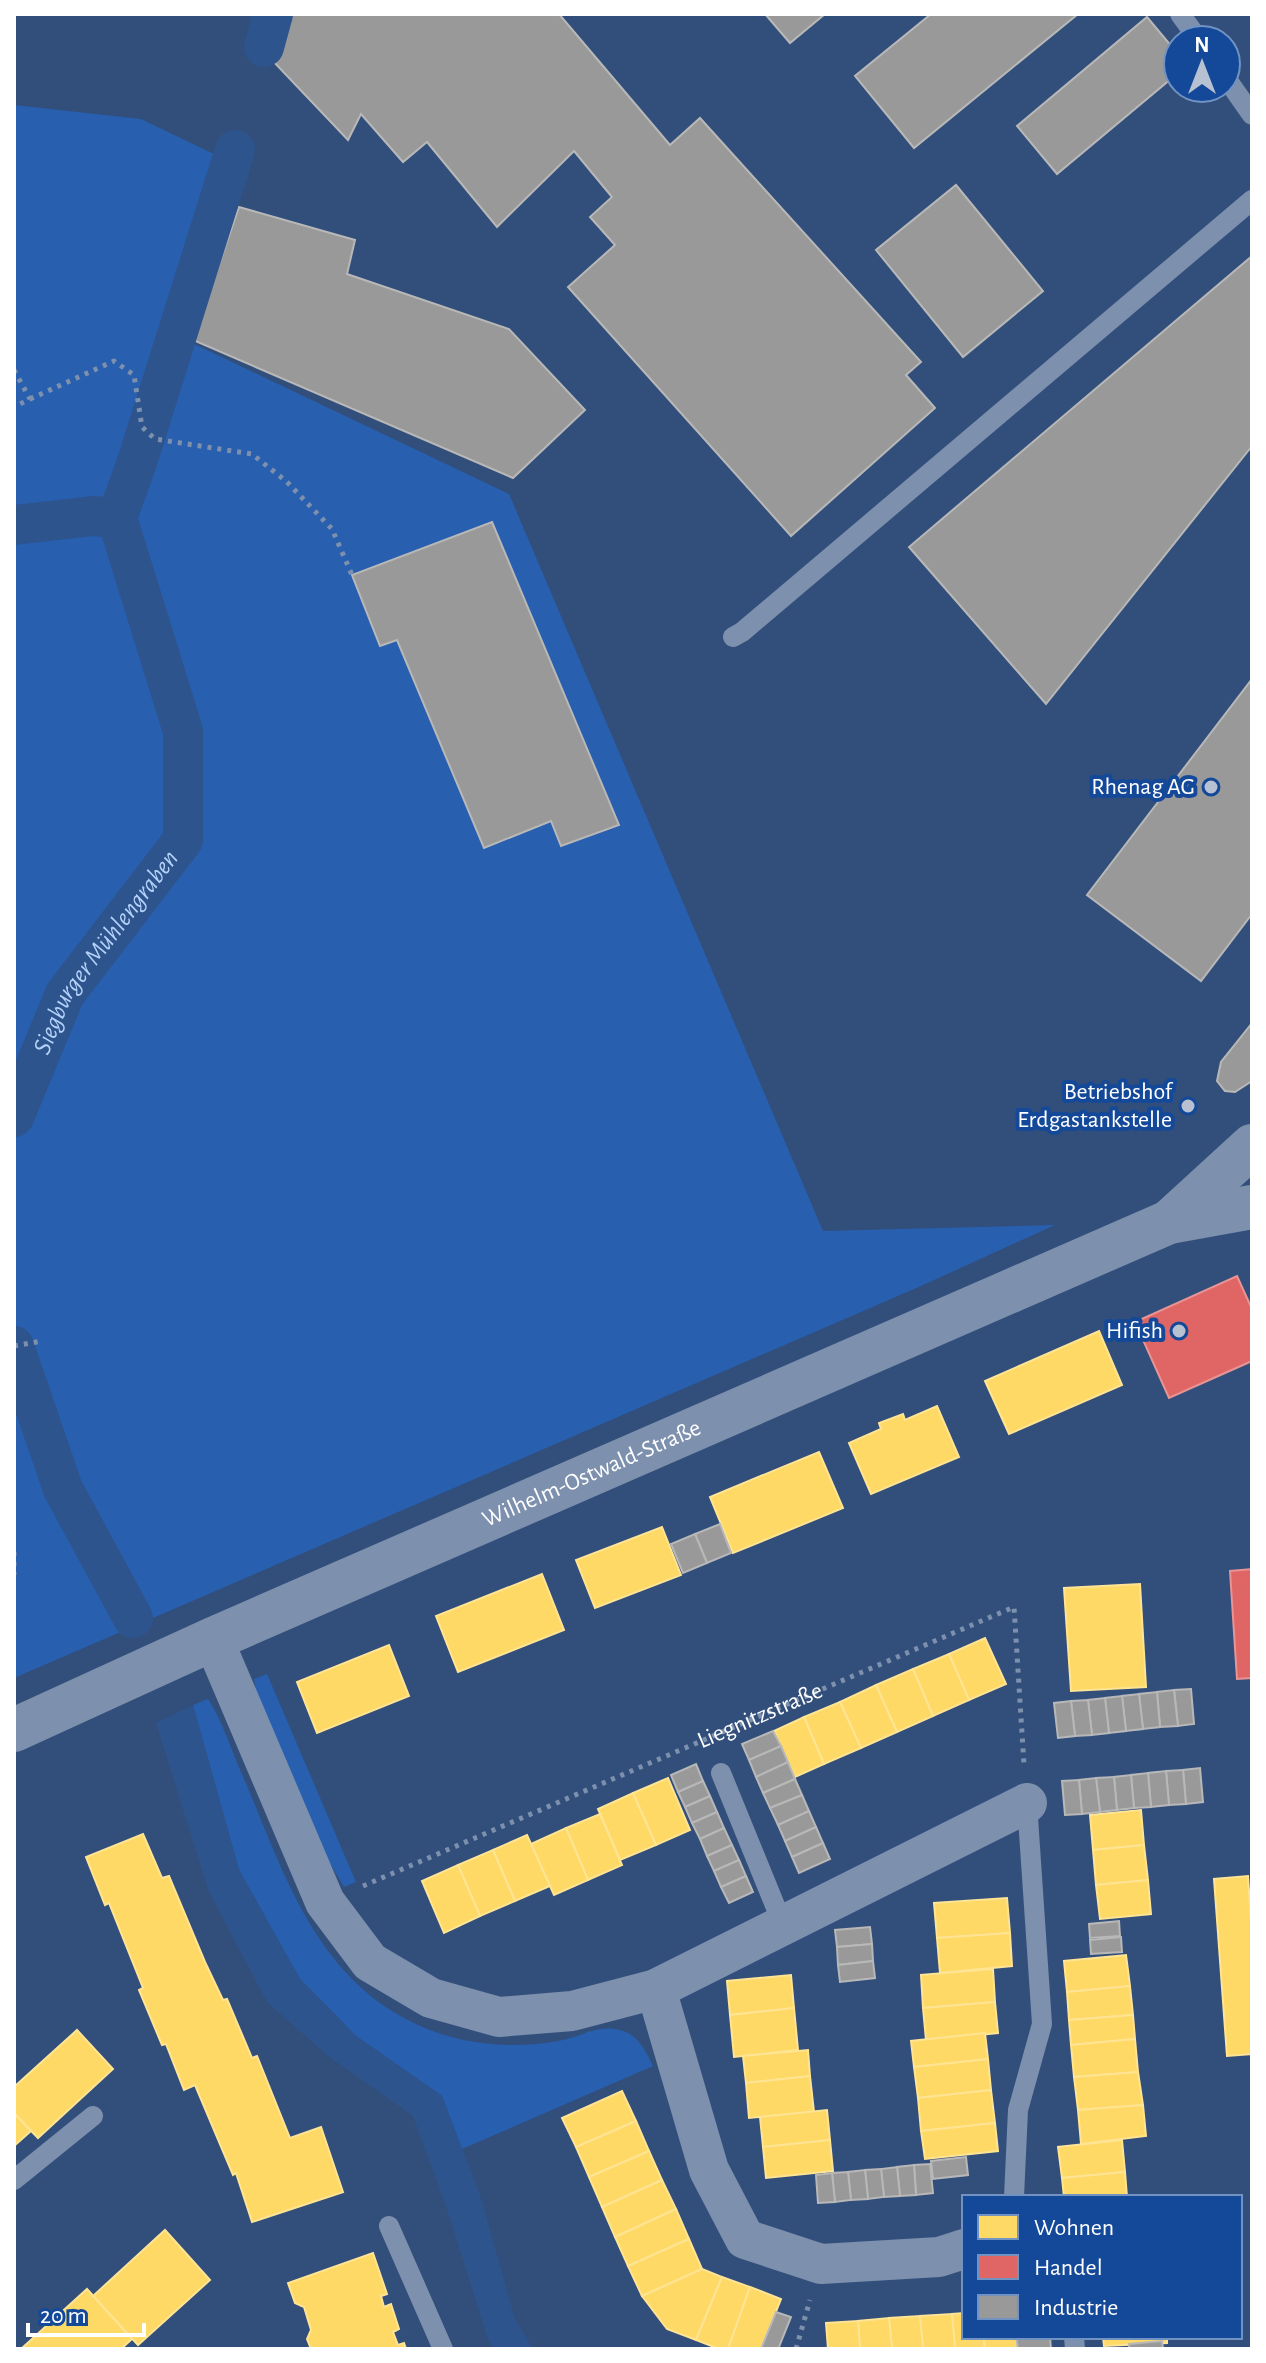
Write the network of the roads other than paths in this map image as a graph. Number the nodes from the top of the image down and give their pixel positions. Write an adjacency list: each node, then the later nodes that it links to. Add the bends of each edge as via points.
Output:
1 (1252, 200): 2 (lane)
2 (733, 637)
3 (1252, 1146): 5 (street, Wilhelm-Ostwald-Straße)
4 (1252, 1207): 5 (street, Wilhelm-Ostwald-Straße)
5 (1169, 1222): 6 (street, Wilhelm-Ostwald-Straße)
6 (213, 1639): 7 (street, Wilhelm-Ostwald-Straße); 11 (street, via 325,1902 370,1962 431,1998 499,2017 572,2011)
7 (14, 1730)
8 (721, 1773): 10 (lane)
9 (1027, 1803): 10 (street); 14 (lane, via 1042,2024 1018,2110)
10 (783, 1925): 11 (street)
11 (656, 1989): 16 (street, via 709,2170 745,2239 821,2264 939,2257)
12 (93, 2116): 13 (lane)
13 (14, 2180)
14 (1014, 2195)
15 (389, 2226): 17 (lane)
16 (962, 2250)
17 (443, 2349)

